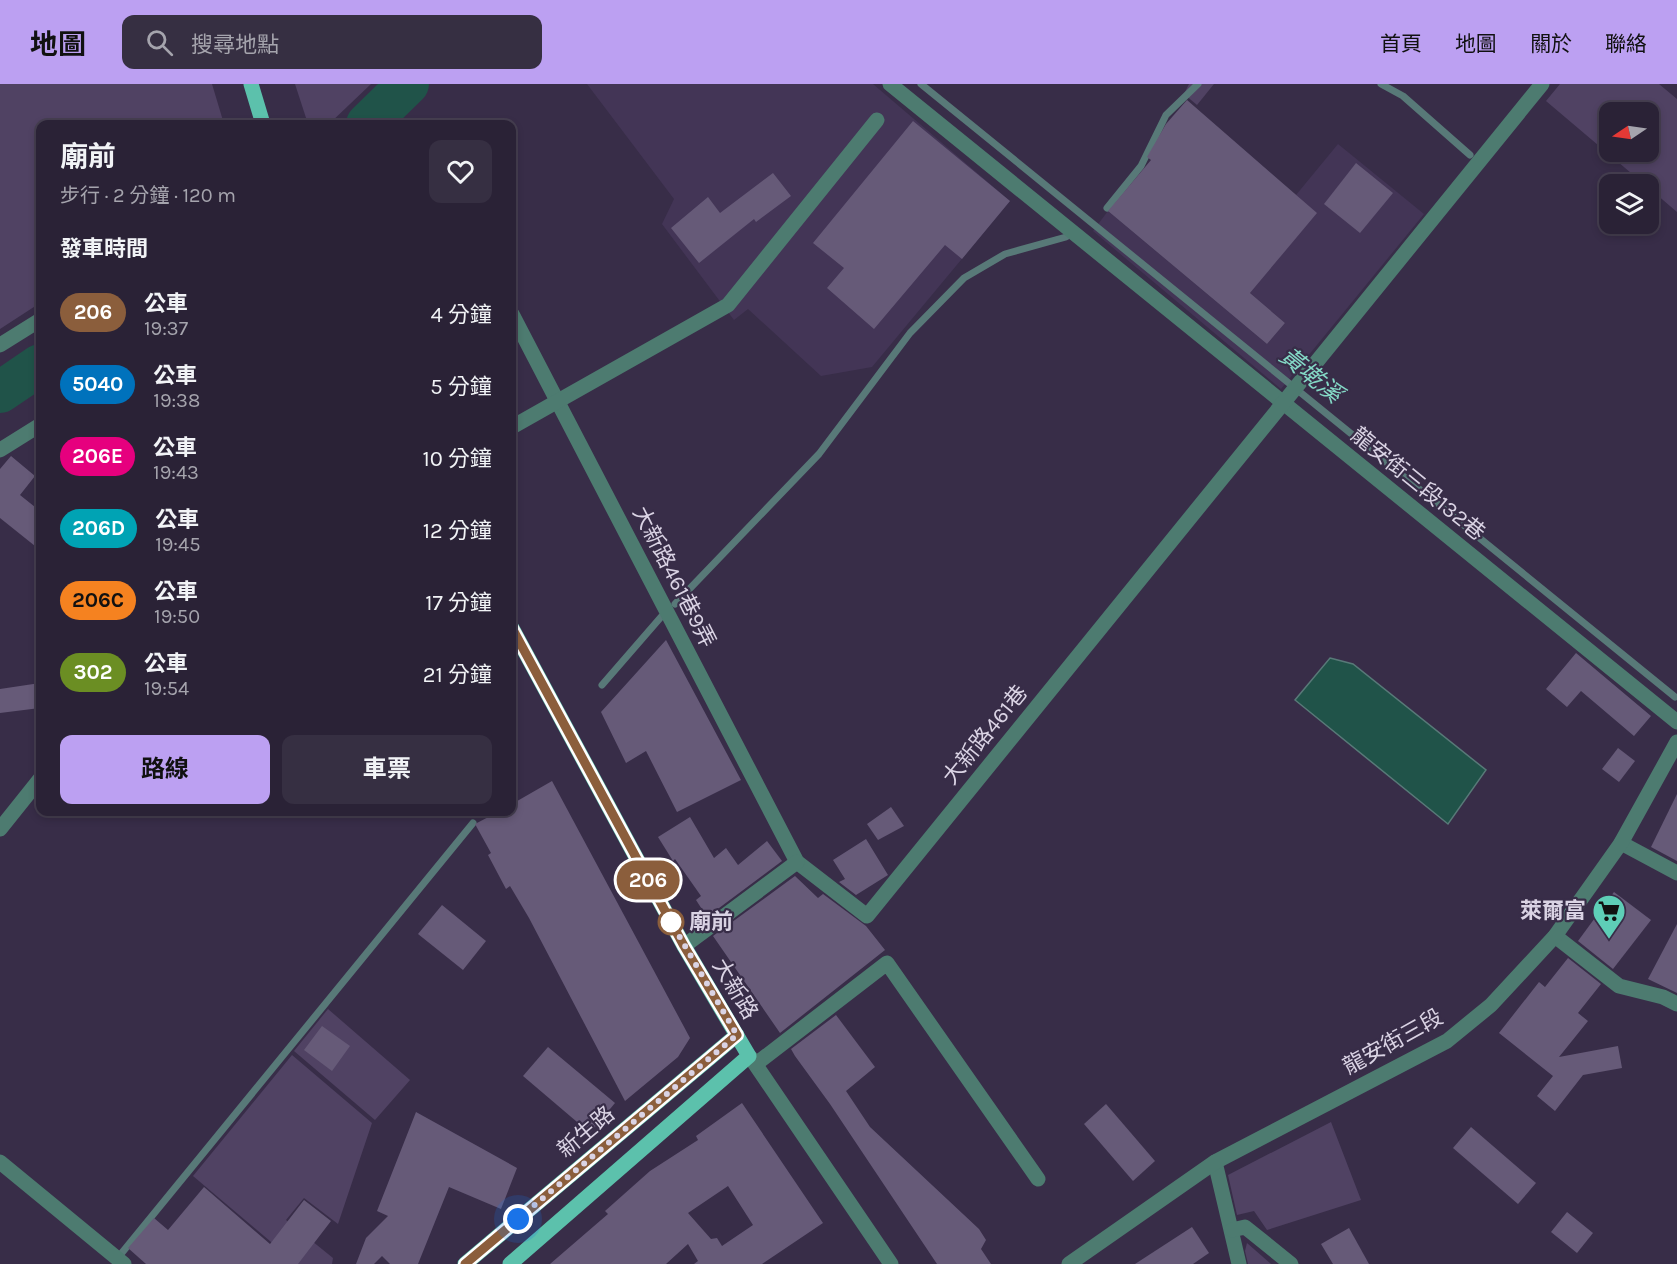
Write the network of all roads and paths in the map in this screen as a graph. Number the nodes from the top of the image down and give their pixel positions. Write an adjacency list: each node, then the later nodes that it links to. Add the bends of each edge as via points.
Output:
1 (251, 84): 4 (main road)
2 (890, 84): 10 (street, 龍安街三段132巷)
3 (1542, 84): 10 (street)
4 (262, 120)
5 (877, 120): 9 (street, via 728,305)
6 (36, 322): 8 (street)
7 (516, 322): 9 (street, 大新路461巷9弄)
8 (0, 345)
9 (557, 400): 11 (street); 20 (street, 大新路461巷9弄)
10 (1283, 404): 15 (street, 龍安街三段132巷); 20 (street, 大新路461巷, via 867,916)
11 (516, 425)
12 (36, 428): 13 (street)
13 (0, 450)
14 (516, 635): 23 (main road, 大新路)
15 (1677, 722)
16 (1677, 742): 19 (street, 龍安街三段)
17 (36, 784): 18 (street)
18 (0, 829)
19 (1621, 843): 21 (street); 22 (street, 龍安街三段)
20 (797, 862): 23 (street)
21 (1677, 873)
22 (1555, 936): 24 (street, via 1619,986 1663,997); 28 (street, 龍安街三段, via 1491,1005 1447,1041)
23 (684, 946): 25 (main road, 大新路)
24 (1677, 1005)
25 (737, 1035): 26 (main road, 大新路); 32 (main road, 新生路)
26 (752, 1060): 29 (street, via 888,963); 33 (main road); 34 (street, 大新路)
27 (0, 1162): 31 (street)
28 (1215, 1162): 30 (street); 35 (street, 龍安街三段)
29 (1038, 1179)
30 (1232, 1230): 36 (street); 37 (street, via 1245,1227)
31 (124, 1264)
32 (465, 1264)
33 (510, 1264)
34 (891, 1264)
35 (1069, 1264)
36 (1239, 1264)
37 (1291, 1264)

